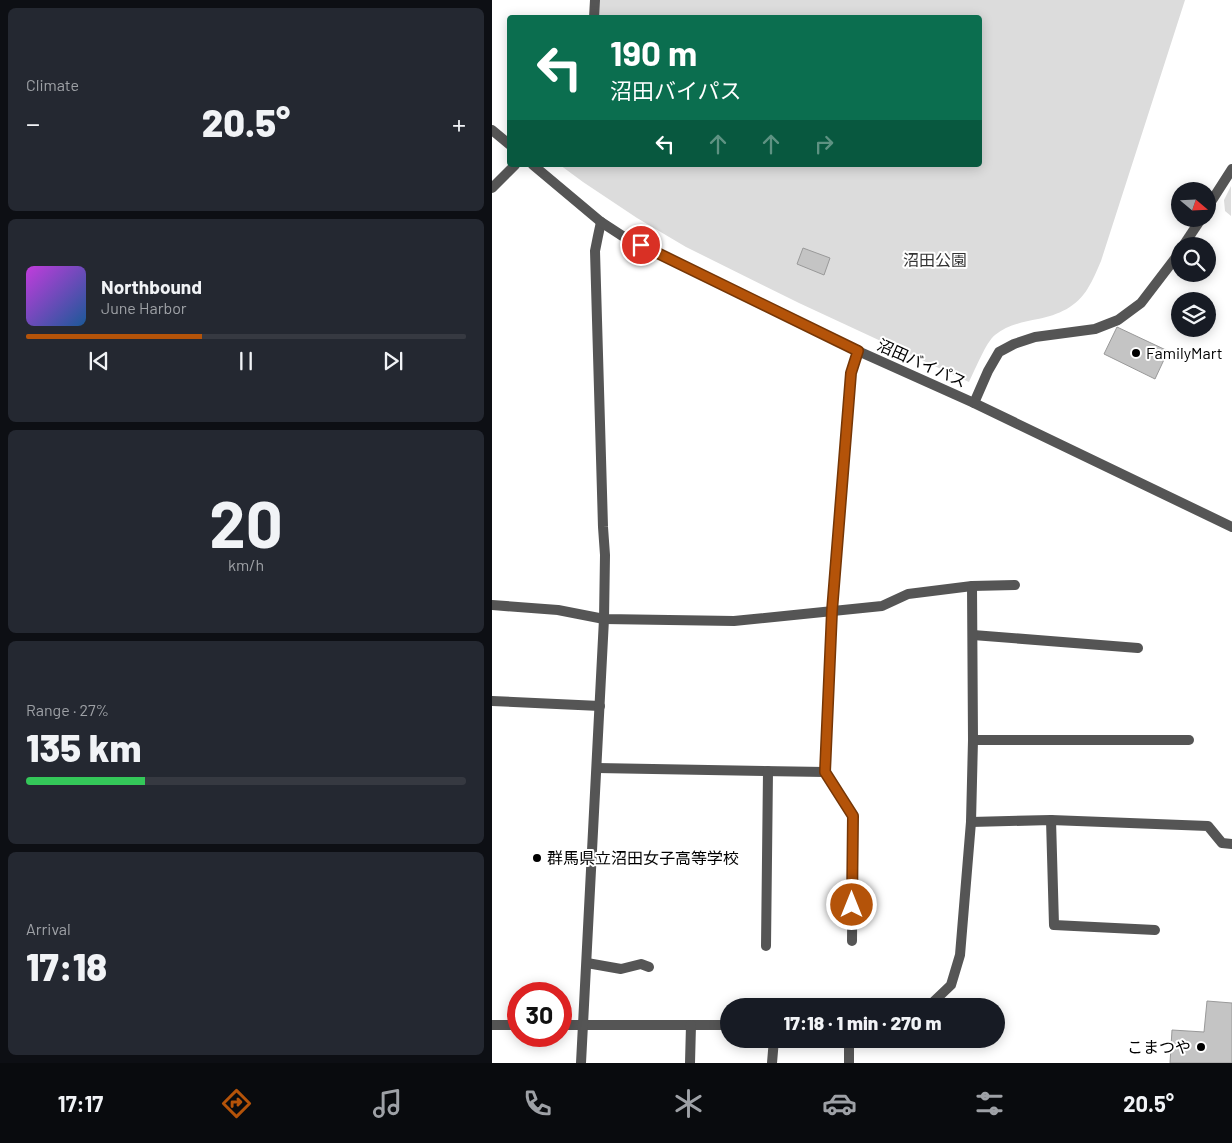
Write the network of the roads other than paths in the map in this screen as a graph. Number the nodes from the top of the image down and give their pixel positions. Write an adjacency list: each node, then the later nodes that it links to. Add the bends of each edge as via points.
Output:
1 (595, 0): 2 (street)
2 (594, 15)
3 (492, 130): 4 (street)
4 (507, 142)
5 (513, 167): 8 (street)
6 (535, 167): 10 (street, 沼田バイパス)
7 (1232, 169): 9 (street)
8 (492, 188)
9 (1216, 194)
10 (601, 222): 12 (street, 沼田バイパス, via 624,237); 19 (street, via 595,251 605,555)
11 (1171, 264): 13 (street, via 1141,303 1118,320 1095,329 1035,337 999,352)
12 (858, 351): 13 (street, 沼田バイパス); 18 (street, via 851,373)
13 (974, 402): 14 (street, 沼田バイパス)
14 (1232, 527)
15 (1015, 585): 16 (street)
16 (972, 586): 18 (street, via 908,594 882,606); 20 (street)
17 (492, 605): 19 (street, via 558,610)
18 (832, 611): 19 (street, via 734,621); 28 (street)
19 (604, 619): 23 (street)
20 (973, 635): 21 (street); 24 (street)
21 (1138, 648)
22 (492, 701): 23 (street)
23 (600, 706): 26 (street)
24 (973, 740): 25 (street); 30 (street)
25 (1189, 740)
26 (597, 768): 27 (street); 35 (street)
27 (768, 771): 28 (street); 34 (street)
28 (825, 772): 33 (street, via 853,816)
29 (1051, 820): 30 (street); 31 (street, via 1208,826 1222,843); 32 (street, via 1054,925)
30 (971, 822): 37 (street, via 960,955 951,985)
31 (1232, 844)
32 (1155, 930)
33 (852, 941)
34 (766, 946)
35 (587, 963): 36 (street, via 621,969 641,964); 41 (street)
36 (649, 968)
37 (937, 998)
38 (492, 1024): 39 (street)
39 (507, 1025)
40 (572, 1025): 41 (street)
41 (584, 1025): 42 (street); 46 (street)
42 (691, 1025): 43 (street); 47 (street)
43 (720, 1026)
44 (773, 1048): 48 (street)
45 (849, 1048): 49 (street)
46 (581, 1063)
47 (690, 1063)
48 (772, 1063)
49 (849, 1063)

